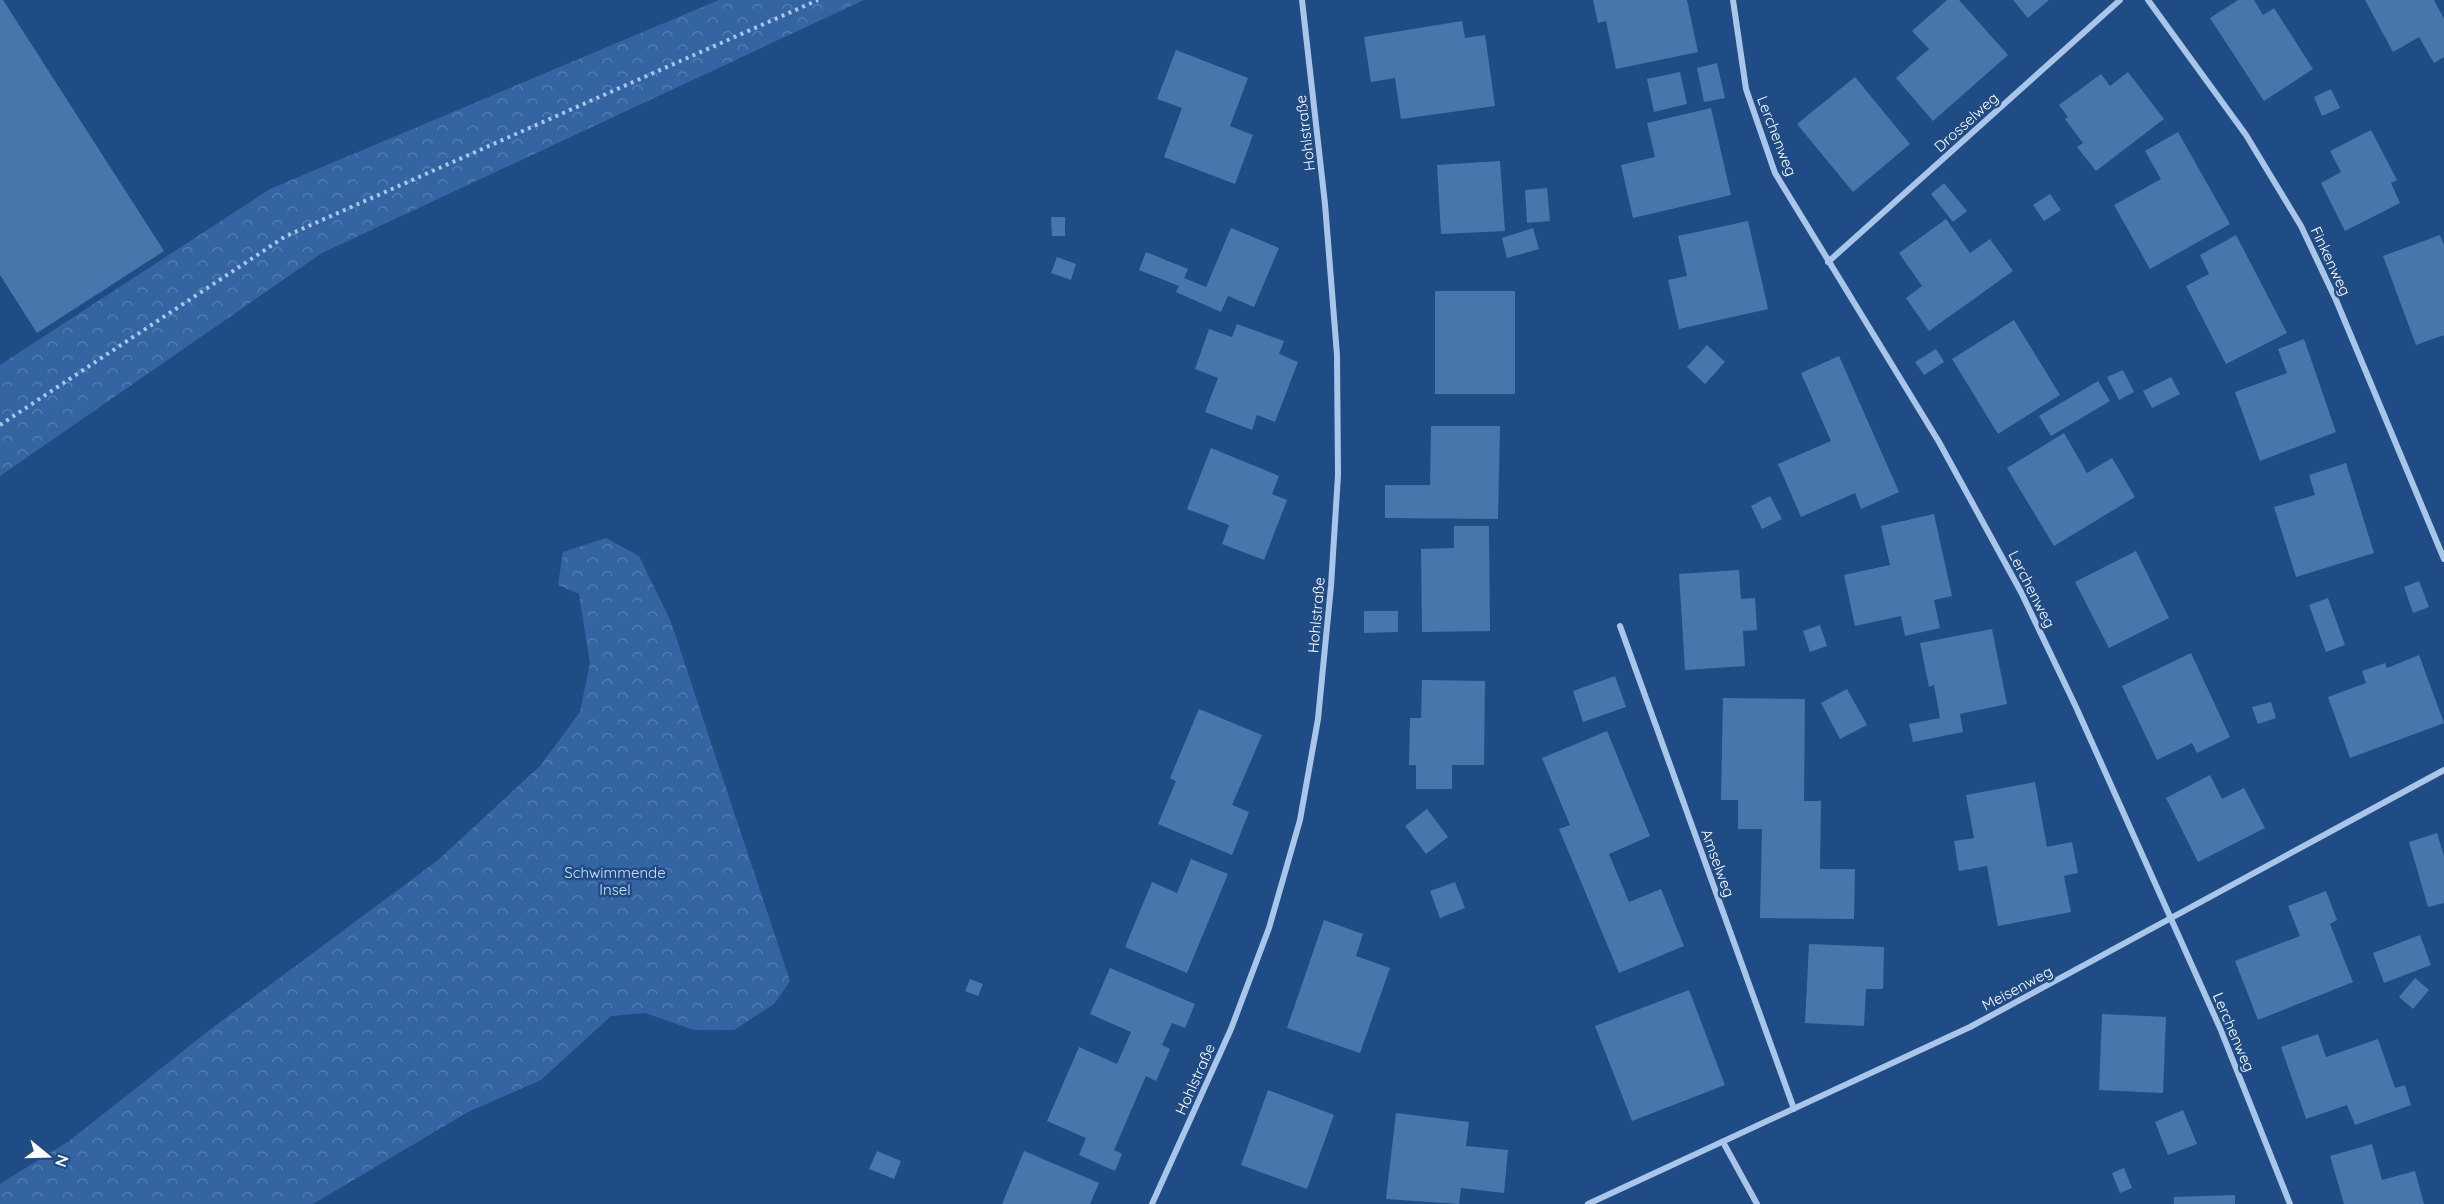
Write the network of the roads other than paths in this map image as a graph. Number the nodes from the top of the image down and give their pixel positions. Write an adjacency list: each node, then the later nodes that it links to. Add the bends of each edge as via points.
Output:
1 (1302, 0): 12 (street, Hohlstraße, via 1337,355 1338,475 1318,719 1300,820 1269,928 1231,1029)
2 (1734, 0): 5 (street, Lerchenweg, via 1746,89 1775,173)
3 (2120, 0): 5 (street, Drosselweg)
4 (2148, 0): 6 (street, Finkenweg, via 2246,135 2301,226 2337,300)
5 (1828, 262): 9 (street, Lerchenweg, via 1939,442 2021,592 2086,727)
6 (2444, 559)
7 (1620, 626): 10 (street, Amselweg)
8 (2444, 770): 9 (street, Meisenweg)
9 (2169, 917): 10 (street, Meisenweg, via 1970,1027); 16 (street, Lerchenweg, via 2220,1028)
10 (1794, 1109): 11 (street, Meisenweg)
11 (1723, 1142): 14 (street, Meisenweg); 15 (street)
12 (1152, 1203): 13 (street)
13 (1161, 1204)
14 (1588, 1204)
15 (1757, 1204)
16 (2290, 1204)

